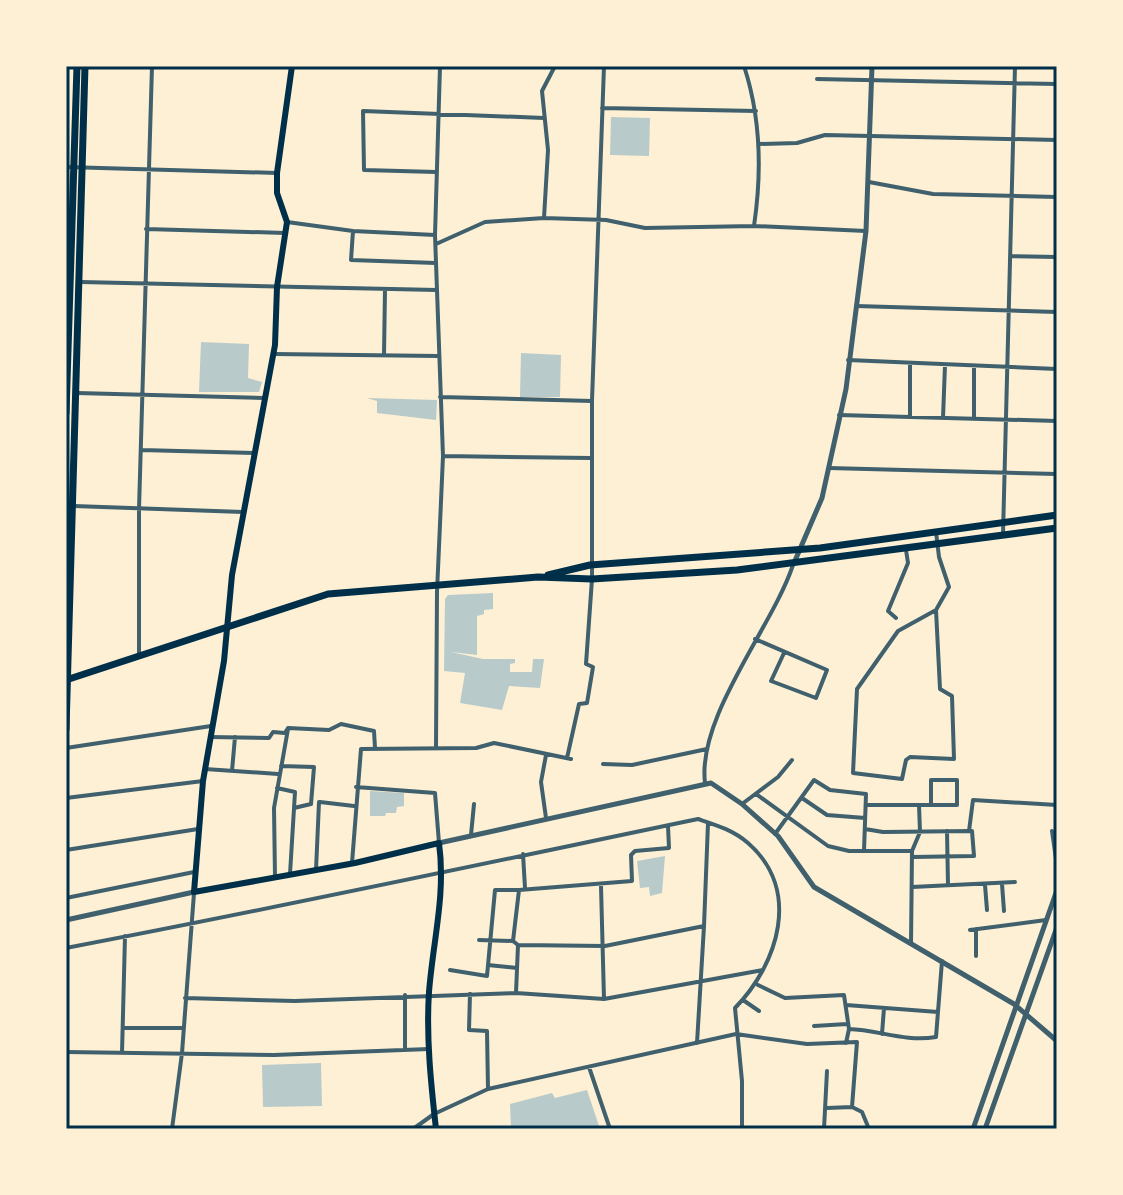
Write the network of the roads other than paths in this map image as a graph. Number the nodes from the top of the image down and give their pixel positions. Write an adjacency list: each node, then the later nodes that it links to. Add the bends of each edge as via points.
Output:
1 (77, 66): 24 (main road)
2 (85, 66): 25 (main road)
3 (152, 66): 26 (street)
4 (292, 66): 28 (main road)
5 (440, 66): 18 (street)
6 (555, 66): 19 (street, via 542,91)
7 (604, 66): 16 (street)
8 (744, 66): 17 (street)
9 (872, 66): 13 (street)
10 (1015, 66): 14 (street)
11 (1057, 66): 15 (street)
12 (817, 79): 13 (street)
13 (872, 81): 14 (street); 20 (street)
14 (1015, 84): 15 (street); 21 (street)
15 (1057, 84)
16 (602, 108): 17 (street); 33 (street)
17 (757, 111): 23 (street)
18 (438, 113): 19 (street); 27 (street); 27 (street, via 363,111 364,170)
19 (544, 118): 32 (street)
20 (871, 136): 21 (street); 23 (street, via 825,135 797,143); 29 (street)
21 (1013, 138): 22 (street); 30 (street)
22 (1057, 140)
23 (759, 144): 35 (street)
24 (70, 167): 25 (street); 45 (main road)
25 (83, 167): 26 (street); 46 (main road)
26 (149, 169): 28 (street); 36 (street)
27 (436, 172): 40 (street)
28 (277, 173): 34 (main road)
29 (869, 182): 30 (street, via 933,194); 38 (street)
30 (1012, 195): 31 (street); 42 (street)
31 (1057, 197)
32 (544, 218): 33 (street); 41 (street, via 485,222)
33 (598, 220): 35 (street, via 645,228); 68 (street)
34 (287, 222): 37 (street); 39 (main road)
35 (754, 226): 38 (street)
36 (146, 229): 39 (street); 47 (street)
37 (353, 231): 40 (street); 44 (street, via 351,260)
38 (866, 231): 51 (street)
39 (285, 233): 48 (main road)
40 (435, 235): 41 (street)
41 (436, 244): 44 (street)
42 (1010, 256): 43 (street); 52 (street)
43 (1057, 257)
44 (436, 263): 50 (street)
45 (68, 282): 64 (main road)
46 (81, 282): 47 (street); 63 (main road)
47 (145, 283): 48 (street); 65 (street)
48 (277, 287): 49 (street); 54 (main road)
49 (385, 289): 50 (street); 55 (street)
50 (437, 290): 56 (street)
51 (856, 306): 52 (street); 57 (street)
52 (1007, 311): 53 (street); 61 (street)
53 (1057, 312)
54 (274, 354): 55 (street); 67 (main road)
55 (383, 356): 56 (street)
56 (438, 356): 66 (street)
57 (848, 360): 58 (street); 70 (street)
58 (910, 363): 59 (street); 71 (street)
59 (945, 365): 60 (street); 72 (street)
60 (974, 366): 61 (street); 73 (street)
61 (1005, 367): 62 (street); 74 (street)
62 (1057, 369)
63 (77, 393): 65 (street); 83 (main road)
64 (66, 394): 69 (main road)
65 (143, 395): 67 (street); 76 (street)
66 (440, 397): 68 (street); 78 (street)
67 (264, 398): 77 (main road)
68 (592, 401): 79 (street)
69 (66, 413)
70 (839, 415): 71 (street); 80 (street)
71 (910, 417): 72 (street)
72 (943, 418): 73 (street)
73 (974, 419): 74 (street)
74 (1005, 420): 75 (street); 81 (street)
75 (1057, 421)
76 (141, 450): 77 (street); 84 (street)
77 (254, 453): 85 (main road)
78 (443, 456): 79 (street); 98 (street)
79 (591, 458): 94 (street)
80 (827, 468): 81 (street); 92 (street, via 822,498)
81 (1004, 473): 82 (street); 87 (street)
82 (1057, 474)
83 (72, 506): 84 (street); 105 (main road)
84 (139, 509): 85 (street); 104 (street)
85 (243, 512): 101 (main road)
86 (1057, 515): 87 (main road)
87 (1002, 522): 89 (main road); 90 (street)
88 (1057, 528): 90 (main road)
89 (936, 532): 91 (street); 92 (main road)
90 (1003, 536): 91 (main road)
91 (938, 546): 93 (main road); 99 (street, via 949,587)
92 (800, 550): 94 (main road); 95 (street)
93 (906, 550): 95 (main road); 100 (street, via 908,563 888,611)
94 (590, 565): 96 (main road); 97 (street)
95 (793, 565): 97 (main road); 102 (street)
96 (538, 577): 97 (main road); 98 (main road)
97 (592, 579): 115 (street, via 586,664 593,667 587,703 579,704 569,758)
98 (438, 584): 101 (main road, via 326,594); 111 (street)
99 (936, 610): 99 (street, via 940,689 952,696 954,759 910,757 902,779 853,773 857,689 898,631)
100 (896, 618)
101 (229, 625): 104 (main road); 106 (main road)
102 (755, 639): 103 (street); 114 (street)
103 (784, 653): 103 (street, via 827,670 816,698 771,681)
104 (139, 654): 105 (main road)
105 (67, 680): 108 (main road)
106 (211, 726): 109 (main road); 112 (street)
107 (288, 728): 110 (street, via 269,738); 113 (street, via 329,730 341,724 374,731); 118 (street)
108 (66, 729)
109 (210, 737): 110 (street); 119 (main road)
110 (235, 737): 120 (street)
111 (436, 747): 113 (street); 115 (street, via 494,743)
112 (66, 748)
113 (375, 749): 124 (street, via 361,749)
114 (707, 749): 117 (street, via 643,764); 123 (street)
115 (546, 755): 139 (street, via 541,782)
116 (792, 760): 126 (street)
117 (603, 764)
118 (281, 766): 121 (street); 130 (street, via 314,767)
119 (205, 769): 120 (street); 122 (main road)
120 (232, 771): 121 (street)
121 (279, 774): 125 (street)
122 (203, 781): 127 (street); 144 (main road)
123 (705, 783): 132 (street); 139 (street)
124 (356, 787): 137 (street); 152 (street, via 435,793)
125 (277, 788): 138 (street, via 295,792); 164 (street)
126 (756, 794): 132 (street); 140 (street)
127 (66, 798)
128 (802, 798): 133 (street, via 814,780 830,790 866,794); 140 (street); 141 (street, via 827,815)
129 (319, 802): 130 (street); 137 (street); 160 (street)
130 (311, 804): 138 (street)
131 (474, 804): 151 (street)
132 (742, 804): 150 (street)
133 (866, 805): 134 (street); 141 (street)
134 (919, 805): 135 (street); 149 (street)
135 (931, 805): 135 (street, via 957,805 957,780 931,780)
136 (1057, 805): 147 (street, via 973,800)
137 (354, 806): 158 (street)
138 (294, 808): 163 (street)
139 (546, 818): 151 (street)
140 (788, 818): 150 (street); 154 (street, via 828,846)
141 (865, 818): 145 (street)
142 (708, 823): 143 (street, via 698,819); 180 (street); 196 (street, via 749,843 777,885 779,927)
143 (668, 825): 155 (street); 167 (street, via 669,848 635,851 632,881)
144 (198, 829): 153 (street); 161 (main road)
145 (865, 829): 149 (street); 154 (street)
146 (947, 831): 147 (street); 149 (street); 157 (street)
147 (969, 831): 157 (street, via 974,856)
148 (1052, 831): 159 (street)
149 (920, 832): 156 (street)
150 (775, 834): 186 (street, via 814,887)
151 (471, 835): 152 (street)
152 (439, 843): 158 (main road); 162 (main road)
153 (66, 850)
154 (864, 851): 156 (street)
155 (523, 853): 162 (street); 171 (street)
156 (912, 854): 157 (street); 170 (street)
157 (948, 856): 169 (street)
158 (352, 863): 160 (main road)
159 (1057, 866)
160 (316, 870): 163 (main road)
161 (194, 872): 173 (main road); 174 (street)
162 (443, 872): 179 (street); 200 (main road)
163 (290, 875): 164 (main road)
164 (275, 877): 173 (main road)
165 (1015, 882): 166 (street)
166 (1002, 884): 168 (street); 176 (street)
167 (601, 885): 171 (street); 189 (street)
168 (985, 885): 169 (street); 175 (street)
169 (948, 886): 170 (street)
170 (912, 887): 186 (street)
171 (522, 889): 184 (street, via 495,890); 185 (street)
172 (1057, 890): 178 (street)
173 (194, 892): 177 (street); 179 (street)
174 (66, 898)
175 (987, 910)
176 (1004, 911)
177 (66, 920)
178 (1046, 920): 191 (street, via 973,930); 206 (street)
179 (191, 922): 182 (street); 203 (street)
180 (704, 926): 189 (street); 197 (street)
181 (1057, 927): 188 (street)
182 (125, 936): 190 (street); 214 (street)
183 (479, 940): 184 (street)
184 (492, 940): 185 (street); 193 (street)
185 (513, 941): 187 (street)
186 (911, 944): 192 (street)
187 (518, 945): 189 (street); 194 (street)
188 (1054, 945): 211 (street)
189 (605, 946): 204 (street)
190 (66, 948)
191 (976, 956)
192 (942, 961): 206 (street); 210 (street)
193 (487, 965): 194 (street); 195 (street, via 487,976)
194 (517, 968): 199 (street)
195 (450, 970)
196 (763, 970): 197 (street); 198 (street)
197 (701, 982): 204 (street); 219 (street)
198 (758, 984): 205 (street); 207 (street, via 785,998 844,995)
199 (516, 993): 201 (street); 204 (street)
200 (429, 994): 201 (street); 202 (street); 222 (main road)
201 (470, 994): 228 (street, via 469,1030 487,1031)
202 (405, 995): 203 (street, via 295,1001); 221 (street)
203 (185, 998): 215 (street)
204 (604, 999)
205 (743, 1000): 209 (street); 216 (street, via 735,1008)
206 (1014, 1004): 211 (street); 239 (street)
207 (846, 1005): 208 (street); 213 (street)
208 (884, 1008): 210 (street); 217 (street)
209 (759, 1011)
210 (938, 1012): 217 (street, via 936,1037 906,1040)
211 (1026, 1012): 218 (street); 240 (street)
212 (814, 1026): 213 (street)
213 (848, 1026): 217 (street); 220 (street)
214 (123, 1028): 215 (street); 224 (street)
215 (183, 1028): 225 (street)
216 (736, 1034): 219 (street); 220 (street, via 807,1044); 236 (street)
217 (882, 1034)
218 (1057, 1041)
219 (697, 1043): 226 (street)
220 (846, 1043): 229 (street, via 857,1042)
221 (405, 1048): 222 (street); 225 (street, via 274,1055)
222 (429, 1049): 231 (main road)
223 (66, 1052): 224 (street)
224 (122, 1053): 225 (street)
225 (182, 1053): 232 (street)
226 (589, 1066): 228 (street); 235 (street)
227 (827, 1071): 230 (street)
228 (488, 1089): 231 (street)
229 (852, 1107): 230 (street); 238 (street, via 862,1112)
230 (827, 1108): 237 (street)
231 (434, 1114): 233 (street); 234 (main road)
232 (172, 1129)
233 (413, 1129)
234 (436, 1129)
235 (610, 1129)
236 (742, 1129)
237 (824, 1129)
238 (869, 1129)
239 (973, 1129)
240 (985, 1129)

